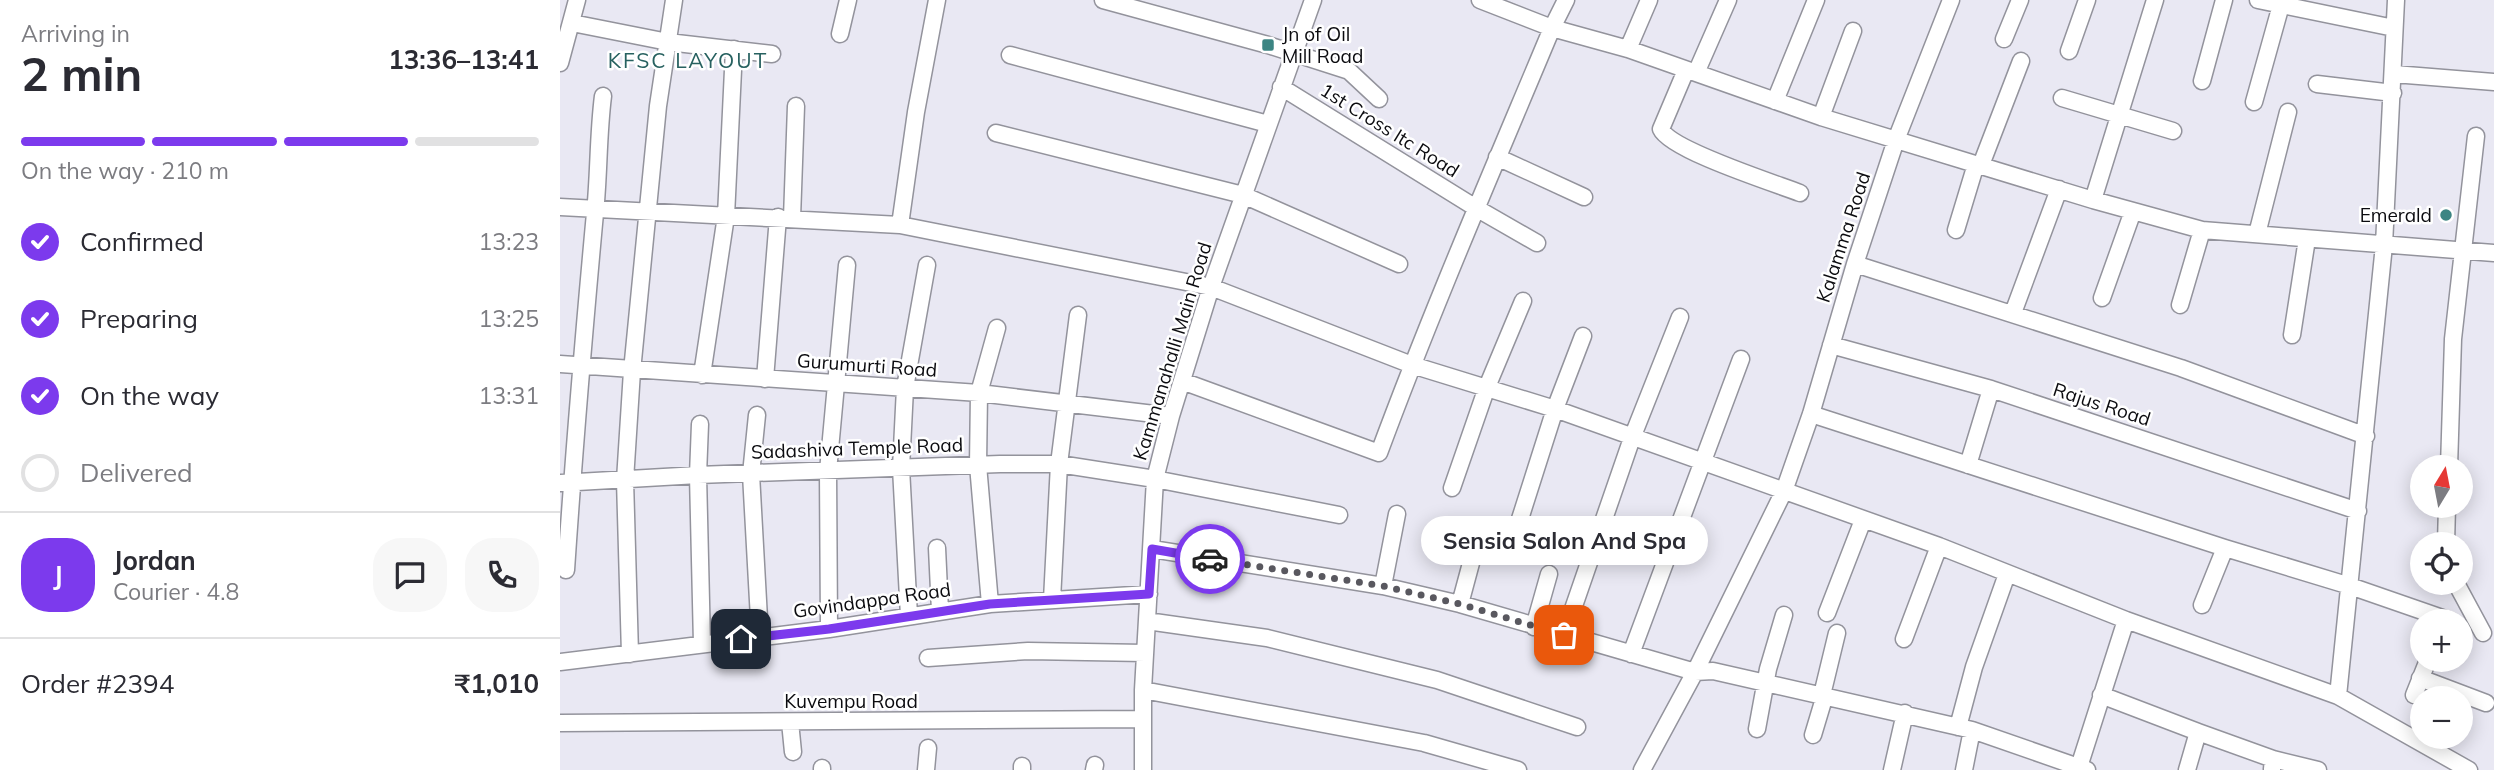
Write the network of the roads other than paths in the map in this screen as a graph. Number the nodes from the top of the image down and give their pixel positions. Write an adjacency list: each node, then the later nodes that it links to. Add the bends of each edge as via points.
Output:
1 (577, 0): 20 (street)
2 (674, 0): 26 (street)
3 (848, 0): 24 (street)
4 (937, 0): 70 (street)
5 (1104, 0): 30 (street)
6 (1313, 0): 30 (street, Kammanahalli Main Road)
7 (1566, 0): 21 (street)
8 (1650, 0): 27 (street)
9 (1728, 0): 35 (street)
10 (1816, 0): 45 (street)
11 (1951, 0): 55 (street, Kalamma Road)
12 (2020, 0): 25 (street)
13 (2087, 0): 29 (street)
14 (2155, 0): 49 (street)
15 (2224, 0): 37 (street)
16 (2258, 0): 19 (street)
17 (2396, 0): 22 (street)
18 (1486, 1): 21 (street)
19 (2281, 5): 22 (street); 46 (street)
20 (572, 23): 26 (street); 34 (street)
21 (1552, 28): 27 (street); 56 (street)
22 (2394, 28): 36 (street)
23 (1853, 31): 50 (street)
24 (840, 34)
25 (2004, 39)
26 (668, 43): 28 (street); 67 (street)
27 (1628, 49): 35 (street)
28 (734, 50): 31 (street); 68 (street)
29 (2069, 51)
30 (1293, 53): 40 (street, Kammanahalli Main Road); 44 (street, via 1349,71)
31 (772, 54)
32 (1010, 55): 51 (street)
33 (2021, 61): 57 (street)
34 (560, 63)
35 (1691, 72): 45 (street); 59 (street, via 1661,129 1665,137)
36 (2394, 74): 38 (street); 41 (street)
37 (2202, 81)
38 (2494, 82)
39 (2317, 84): 41 (street)
40 (1281, 87): 51 (street, Kammanahalli Main Road); 65 (street, 1st Cross Itc Road)
41 (2393, 93): 76 (street)
42 (603, 96): 64 (street)
43 (2062, 98): 49 (street)
44 (1379, 99)
45 (1775, 101): 50 (street)
46 (2254, 102)
47 (796, 106): 69 (street)
48 (2288, 112): 73 (street)
49 (2119, 114): 52 (street); 62 (street)
50 (1821, 117): 55 (street)
51 (1268, 124): 60 (street, Kammanahalli Main Road)
52 (2173, 131)
53 (996, 133): 60 (street)
54 (2476, 136): 77 (street)
55 (1896, 140): 57 (street); 80 (street, Kalamma Road)
56 (1497, 157): 61 (street); 65 (street)
57 (1978, 164): 58 (street); 71 (street)
58 (2059, 189): 62 (street); 87 (street)
59 (1800, 193)
60 (1243, 195): 79 (street); 83 (street, Kammanahalli Main Road)
61 (1584, 197)
62 (2093, 200): 66 (street)
63 (560, 206): 64 (street)
64 (596, 208): 67 (street); 96 (street)
65 (1476, 208): 75 (street, 1st Cross Itc Road); 97 (street)
66 (2133, 211): 72 (street); 84 (street)
67 (649, 212): 68 (street); 98 (street)
68 (726, 216): 69 (street); 99 (street)
69 (785, 218): 70 (street); 100 (street)
70 (900, 225): 83 (street)
71 (1956, 230)
72 (2202, 230): 73 (street); 86 (street)
73 (2257, 234): 74 (street)
74 (2307, 239): 76 (street); 91 (street)
75 (1537, 243)
76 (2385, 245): 77 (street); 113 (street)
77 (2462, 251): 78 (street); 115 (street)
78 (2494, 253)
79 (1399, 264)
80 (1855, 264): 87 (street); 93 (street, Kalamma Road)
81 (847, 265): 102 (street)
82 (927, 265): 104 (street)
83 (1211, 287): 97 (street); 101 (street, Kammanahalli Main Road)
84 (2102, 298)
85 (1523, 301): 103 (street)
86 (2180, 305)
87 (2013, 313): 113 (street)
88 (1078, 315): 107 (street)
89 (1680, 317): 114 (street)
90 (997, 328): 106 (street)
91 (2292, 334)
92 (1583, 336): 108 (street)
93 (1831, 345): 105 (street, Rajus Road); 109 (street, Kalamma Road)
94 (1741, 359): 116 (street)
95 (560, 364): 96 (street, Gurumurti Road)
96 (581, 365): 98 (street, Gurumurti Road); 126 (street)
97 (1412, 365): 101 (street, via 1379,453); 103 (street)
98 (632, 371): 99 (street, Gurumurti Road); 125 (street)
99 (702, 375): 100 (street, Gurumurti Road)
100 (765, 379): 102 (street, Gurumurti Road)
101 (1182, 381): 111 (street, Kammanahalli Main Road)
102 (836, 384): 104 (street, Gurumurti Road); 121 (street)
103 (1487, 387): 108 (street); 127 (street)
104 (905, 388): 106 (street, Gurumurti Road); 120 (street)
105 (1991, 389): 119 (street); 129 (street, Rajus Road)
106 (979, 393): 107 (street, Gurumurti Road); 118 (street)
107 (1068, 403): 111 (street, Gurumurti Road); 117 (street)
108 (1555, 409): 114 (street); 132 (street)
109 (1811, 414): 119 (street); 128 (street, Kalamma Road)
110 (757, 415): 123 (street)
111 (1171, 416): 124 (street, Kammanahalli Main Road)
112 (700, 424): 122 (street)
113 (2366, 436): 129 (street)
114 (1632, 438): 116 (street); 161 (street)
115 (2448, 455)
116 (1702, 463): 128 (street); 167 (street)
117 (1059, 464): 118 (street, Sadashiva Temple Road); 124 (street, Sadashiva Temple Road); 146 (street)
118 (978, 465): 120 (street, Sadashiva Temple Road); 147 (street)
119 (1968, 465): 137 (street)
120 (901, 468): 121 (street, Sadashiva Temple Road); 154 (street)
121 (828, 471): 123 (street, Sadashiva Temple Road); 158 (street)
122 (698, 474): 123 (street, Sadashiva Temple Road); 125 (street, Sadashiva Temple Road); 164 (street)
123 (751, 474): 162 (street)
124 (1155, 479): 131 (street, Sadashiva Temple Road); 138 (street, Kammanahalli Main Road)
125 (625, 480): 126 (street, Sadashiva Temple Road); 166 (street)
126 (566, 482): 139 (street)
127 (1452, 488)
128 (1784, 491): 133 (street); 170 (street, Kalamma Road)
129 (2357, 511): 143 (street)
130 (1397, 514): 142 (street)
131 (1339, 515)
132 (1520, 519)
133 (1863, 520): 135 (street); 152 (street)
134 (1478, 537): 148 (street)
135 (1939, 546): 141 (street); 163 (street)
136 (937, 548): 151 (street)
137 (2225, 548): 143 (street); 149 (street)
138 (1152, 549): 142 (street); 144 (street, Kammanahalli Main Road)
139 (566, 570)
140 (1549, 574): 157 (street)
141 (2007, 574): 155 (street); 185 (street, via 1974,667)
142 (1383, 586): 148 (street)
143 (2350, 586): 150 (street); 178 (street)
144 (1149, 594): 146 (street, Govindappa Road); 156 (street, Kammanahalli Main Road)
145 (2464, 595): 159 (street)
146 (1052, 600): 147 (street, Govindappa Road)
147 (990, 604): 151 (street, Govindappa Road)
148 (1460, 604): 157 (street)
149 (2202, 605)
150 (2415, 609)
151 (940, 611): 154 (street, Govindappa Road)
152 (1827, 613)
153 (1784, 615): 173 (street)
154 (909, 617): 158 (street, Govindappa Road)
155 (2126, 620): 177 (street); 178 (street)
156 (1147, 621): 165 (street, Kammanahalli Main Road); 184 (street, via 1267,638 1332,654 1437,680)
157 (1534, 627): 161 (street)
158 (829, 629): 162 (street, Govindappa Road)
159 (2489, 632)
160 (1837, 634): 176 (street)
161 (1564, 635): 167 (street)
162 (760, 637): 164 (street, Govindappa Road)
163 (1904, 639)
164 (702, 644): 166 (street, Govindappa Road)
165 (1145, 653): 168 (street, via 1028,651); 175 (street, Kammanahalli Main Road)
166 (630, 654): 169 (street, Govindappa Road)
167 (1632, 654): 170 (street)
168 (928, 658)
169 (560, 662)
170 (1695, 672): 173 (street, via 1713,671); 196 (street, Kalamma Road)
171 (2423, 672): 172 (street)
172 (2420, 678): 174 (street); 179 (street)
173 (1766, 683): 176 (street); 186 (street)
174 (2417, 686)
175 (1143, 690): 181 (street, Kammanahalli Main Road); 195 (street, via 1424,743)
176 (1824, 695): 180 (street); 188 (street)
177 (2101, 695): 187 (street); 192 (street)
178 (2338, 696): 201 (street)
179 (2486, 703)
180 (1905, 713): 185 (street); 197 (street)
181 (1143, 719): 182 (street, Kuvempu Road); 194 (street, Kammanahalli Main Road)
182 (790, 722): 183 (street, Kuvempu Road); 190 (street)
183 (560, 723)
184 (1577, 727)
185 (1965, 728): 192 (street); 198 (street)
186 (1757, 729)
187 (2198, 732): 191 (street); 199 (street)
188 (1813, 735)
189 (928, 748): 193 (street)
190 (793, 752)
191 (2272, 765): 200 (street)
192 (2081, 769)
193 (926, 770)
194 (1143, 770)
195 (1518, 770)
196 (1642, 770)
197 (1892, 770)
198 (1964, 770)
199 (2187, 770)
200 (2318, 770)
201 (2469, 770)

